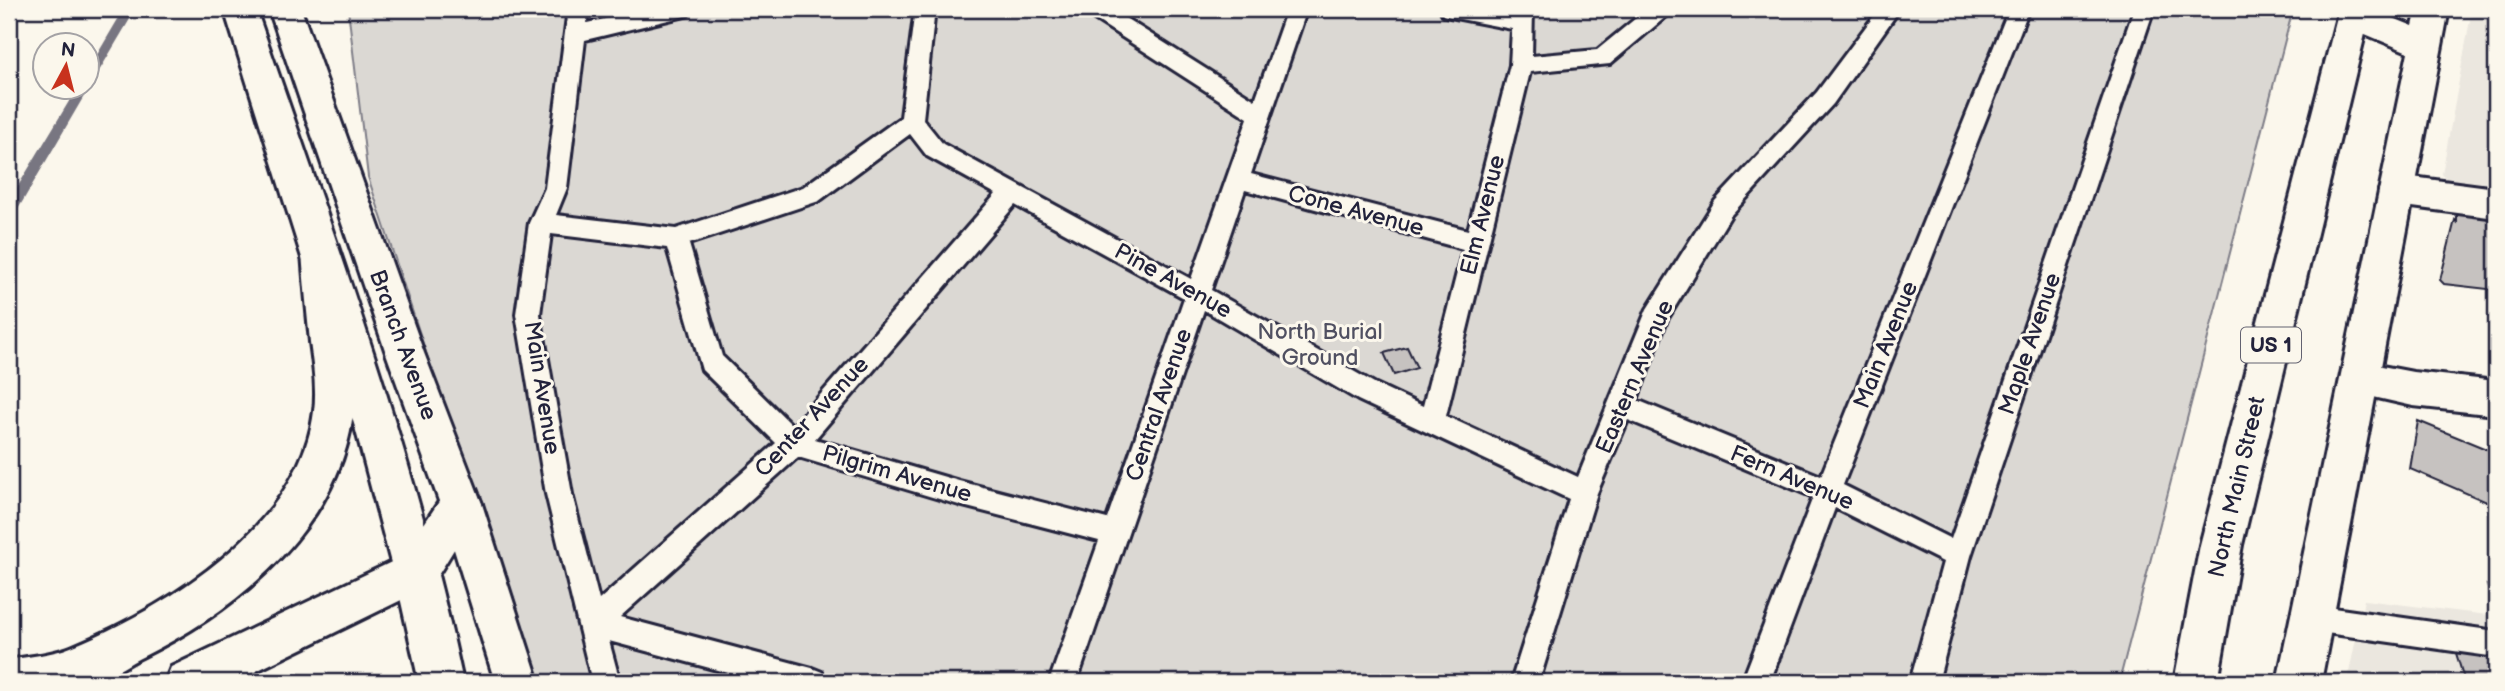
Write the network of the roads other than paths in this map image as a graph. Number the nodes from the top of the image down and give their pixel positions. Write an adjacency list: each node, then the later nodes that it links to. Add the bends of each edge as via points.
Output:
1 (240, 9): 27 (main road)
2 (285, 9): 36 (main road, Branch Avenue)
3 (578, 9): 16 (lane, Main Avenue)
4 (681, 9): 16 (lane)
5 (925, 9): 19 (lane)
6 (1095, 9): 18 (lane)
7 (1297, 9): 18 (lane, Central Avenue)
8 (1450, 9): 14 (lane)
9 (1661, 9): 17 (lane, via 1602,58)
10 (1890, 9): 31 (lane, Eastern Avenue, via 1825,97 1723,208 1656,316)
11 (2019, 9): 34 (lane, Main Avenue)
12 (2144, 9): 38 (lane, Maple Avenue)
13 (2354, 12): 15 (main road); 53 (main road, North Main Street / US 1, via 2221,545)
14 (1523, 16): 17 (lane, Elm Avenue)
15 (2429, 27): 21 (main road)
16 (575, 34): 24 (lane, Main Avenue, via 556,188)
17 (1521, 65): 26 (lane, Elm Avenue)
18 (1260, 114): 20 (lane, Central Avenue)
19 (912, 121): 22 (lane, Pine Avenue, via 935,150); 25 (lane, via 811,194)
20 (1237, 179): 26 (lane, Cone Avenue); 28 (lane, Central Avenue)
21 (2398, 190): 23 (main road); 29 (main road)
22 (1012, 192): 28 (lane, Pine Avenue); 33 (lane, Center Avenue)
23 (2496, 203)
24 (541, 223): 25 (lane); 41 (lane, Main Avenue, via 528,314 559,494)
25 (676, 239): 33 (lane, Pilgrim Avenue, via 711,362)
26 (1475, 242): 32 (lane, Elm Avenue)
27 (320, 252): 39 (main road); 43 (main road, via 336,380 333,420 326,448 273,538 221,588 154,629 68,669)
28 (1198, 294): 32 (lane, Pine Avenue, via 1367,392); 37 (lane, Central Avenue)
29 (2361, 379): 30 (main road); 40 (main road)
30 (2496, 398)
31 (1622, 406): 34 (lane, Fern Avenue); 35 (lane, Eastern Avenue)
32 (1432, 421): 35 (lane, Pine Avenue)
33 (794, 444): 37 (lane, Pilgrim Avenue); 41 (lane, Center Avenue)
34 (1828, 491): 38 (lane, Fern Avenue); 51 (lane, Main Avenue)
35 (1584, 493): 50 (lane, Eastern Avenue)
36 (461, 504): 39 (main road); 46 (main road, Branch Avenue)
37 (1114, 533): 49 (lane, Central Avenue)
38 (1958, 556): 52 (lane, Maple Avenue)
39 (416, 571): 44 (main road); 45 (main road)
40 (2312, 618): 42 (lane); 54 (main road)
41 (593, 623): 47 (lane, Main Avenue); 48 (lane)
42 (2496, 644)
43 (9, 681)
44 (187, 682)
45 (441, 682)
46 (517, 682)
47 (606, 682)
48 (812, 682)
49 (1063, 682)
50 (1525, 682)
51 (1756, 682)
52 (1924, 682)
53 (2196, 682)
54 (2299, 682)

